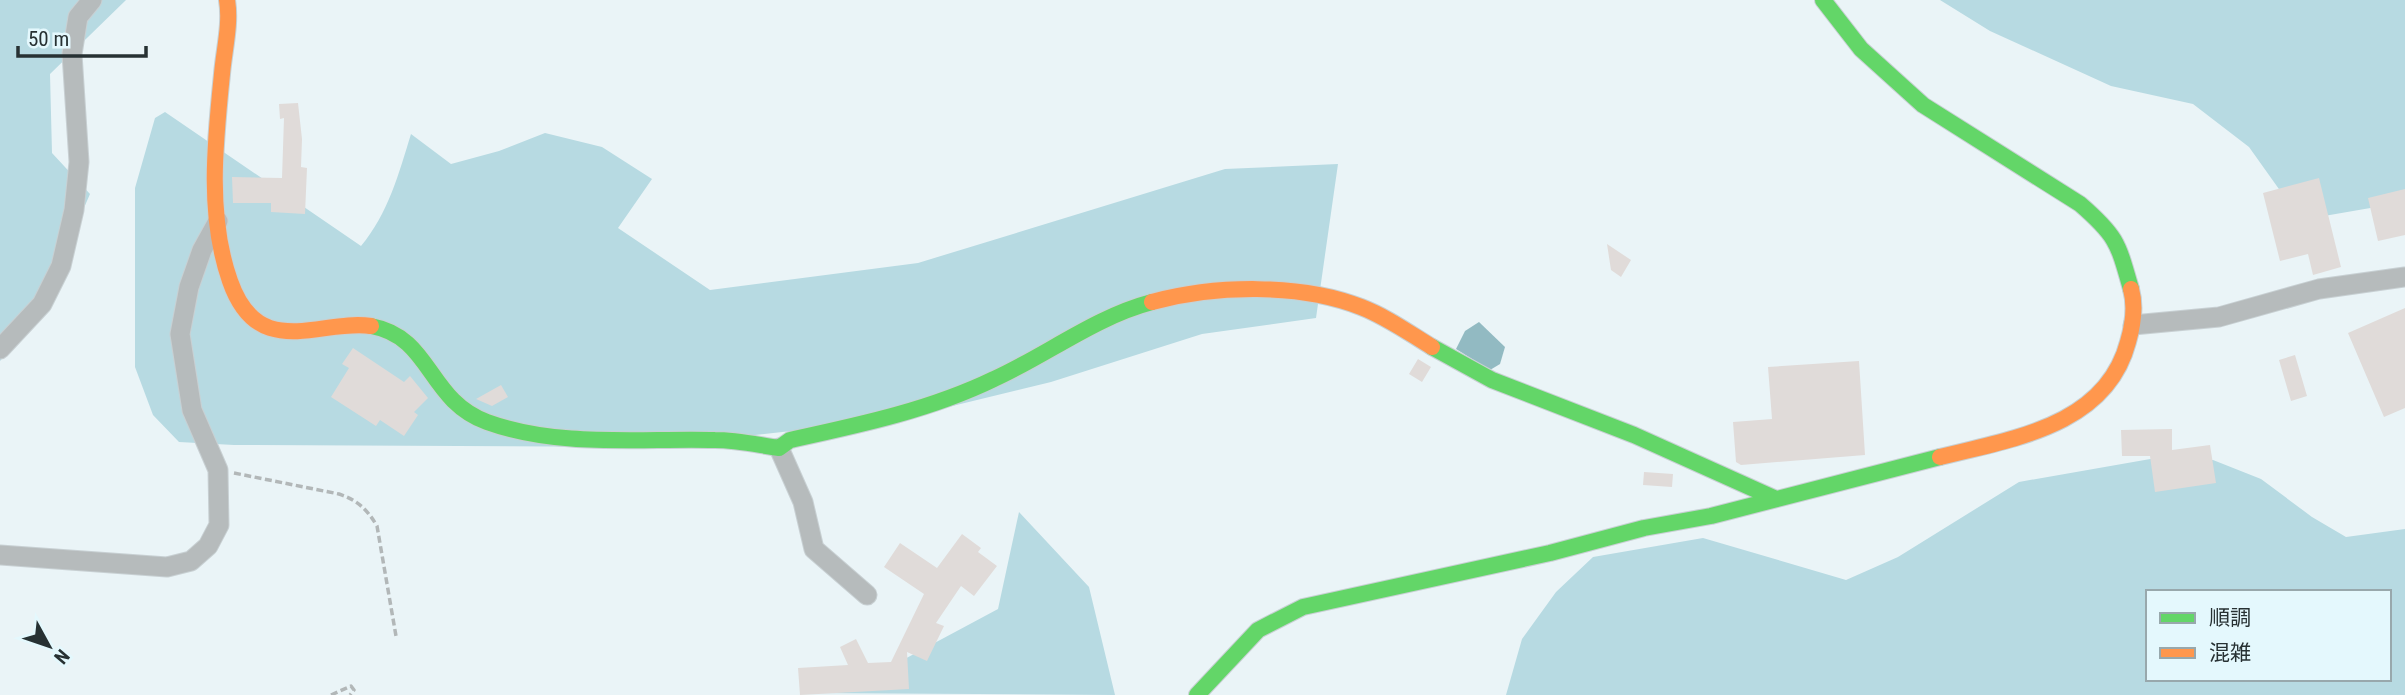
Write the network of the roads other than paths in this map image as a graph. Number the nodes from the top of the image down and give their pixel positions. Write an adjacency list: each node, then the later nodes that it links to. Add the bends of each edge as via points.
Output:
1 (92, 0): 7 (street, via 78,18 72,54 79,162 75,210 61,266 42,304)
2 (227, 0): 4 (street, via 217,138)
3 (1823, 0): 6 (street, via 1861,49 1923,105 2080,204 2103,224 2119,245 2129,272)
4 (219, 220): 8 (street, via 224,263 233,289 250,315 278,332 366,323 391,330 418,353 459,409 521,432 643,442 708,440); 10 (street, via 189,287 180,334 191,410 218,470 219,525 208,546 191,561 167,567)
5 (2405, 277): 6 (street, via 2319,289 2219,317)
6 (2133, 325): 9 (street, via 2113,376 2096,399 2074,415 2022,436)
7 (0, 349)
8 (779, 448): 9 (street, via 790,440 892,418 951,398 1140,304 1243,291 1346,301 1474,371); 11 (street, via 803,502 814,549)
9 (1774, 498): 12 (street, via 1303,607 1258,630)
10 (0, 555)
11 (867, 595)
12 (1197, 695)

